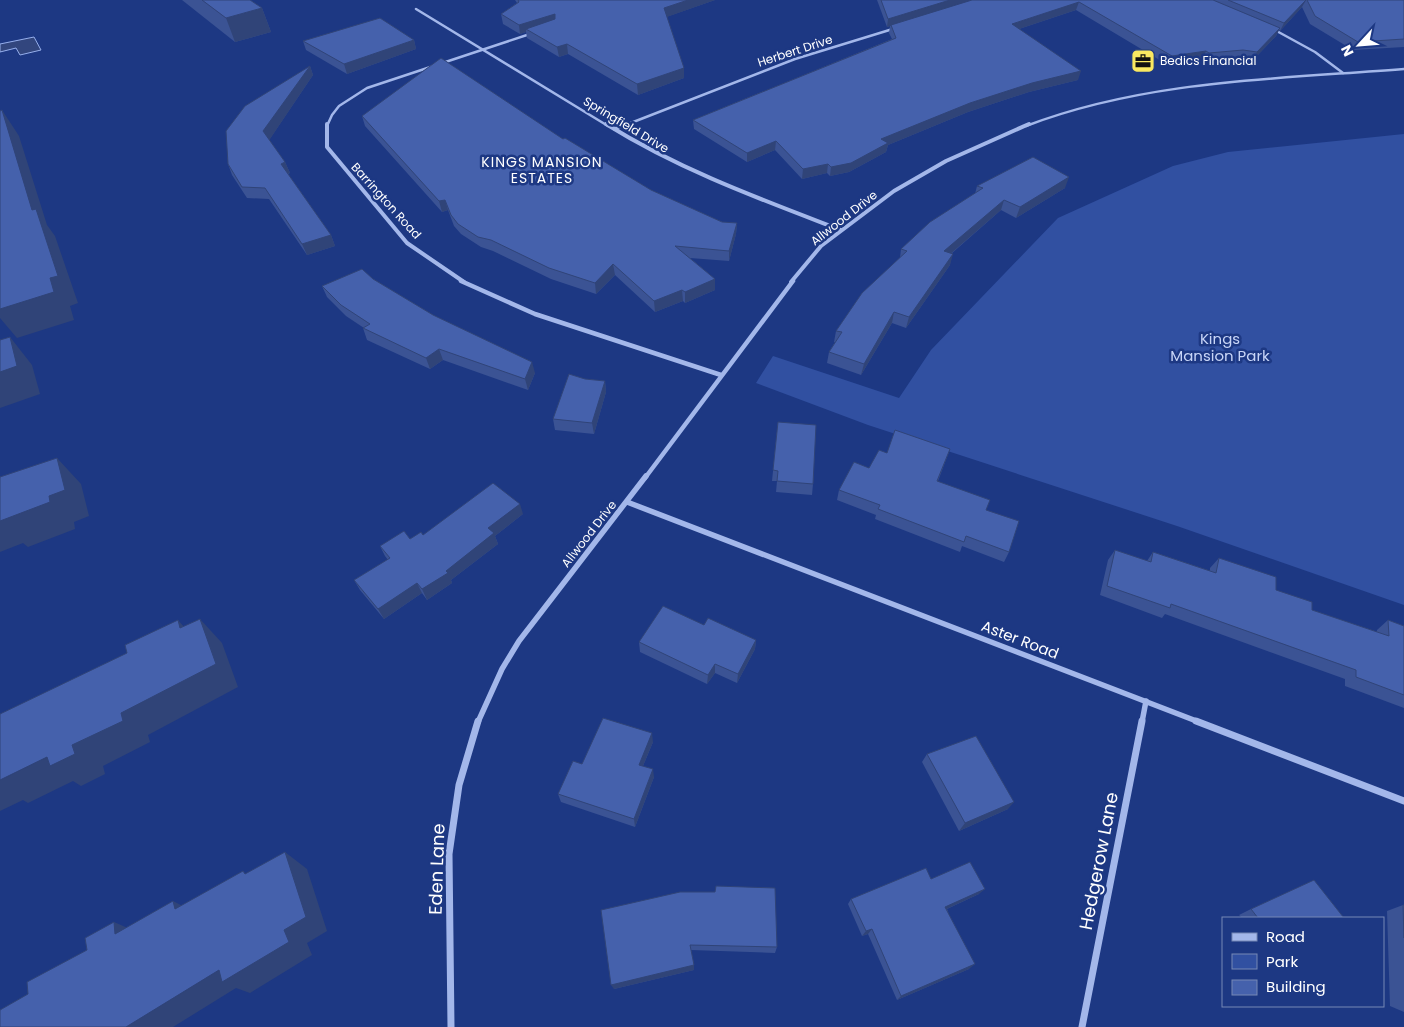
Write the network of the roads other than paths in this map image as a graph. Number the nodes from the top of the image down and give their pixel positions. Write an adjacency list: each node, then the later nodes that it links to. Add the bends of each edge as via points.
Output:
1 (416, 9): 5 (street, Springfield Drive)
2 (904, 26): 8 (street, Herbert Drive, via 795,59)
3 (1268, 27): 7 (street, via 1315,52)
4 (537, 32): 5 (street, Barrington Road)
5 (482, 49): 8 (street, Springfield Drive); 10 (street, Barrington Road, via 366,88 352,96 335,110 326,126 327,147 407,243 461,281 535,314)
6 (1404, 69): 7 (street, Allwood Drive)
7 (1344, 73): 9 (street, Allwood Drive, via 1190,86 1110,101 1044,119 946,161 894,192)
8 (615, 129): 9 (street, Springfield Drive, via 651,152 714,182)
9 (841, 230): 10 (street, Allwood Drive, via 821,246)
10 (720, 375): 11 (street, Allwood Drive)
11 (627, 502): 12 (street, Aster Road); 13 (street, Allwood Drive, via 519,641)
12 (1146, 701): 14 (street, Aster Road); 16 (street, Hedgerow Lane)
13 (480, 716): 15 (street, Eden Lane, via 459,785 450,854)
14 (1404, 801)
15 (451, 1027)
16 (1082, 1027)

